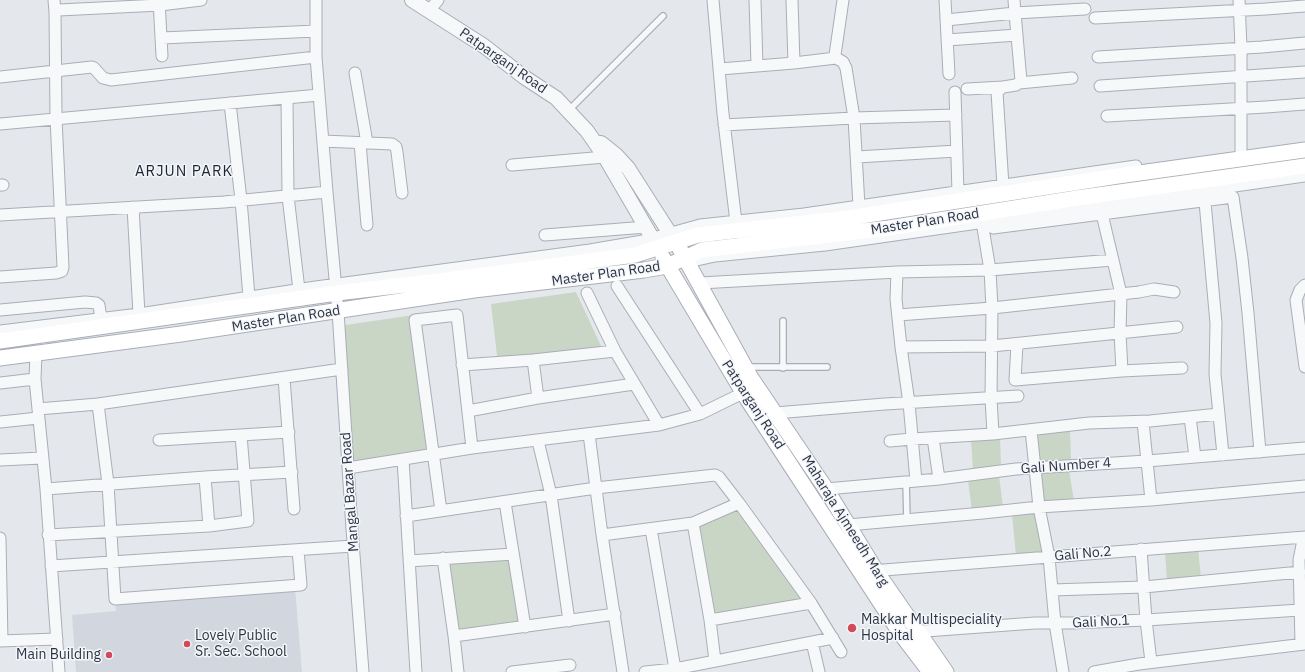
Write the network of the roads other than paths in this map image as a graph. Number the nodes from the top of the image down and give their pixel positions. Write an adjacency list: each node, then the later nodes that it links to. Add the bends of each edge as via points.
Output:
1 (54, 0): 19 (street)
2 (122, 0): 17 (street, via 111,1)
3 (201, 0): 12 (street)
4 (316, 0): 24 (street, Mangal Bazar Road)
5 (412, 0): 15 (street, Patparganj Road)
6 (713, 0): 36 (street)
7 (756, 0): 35 (street)
8 (792, 0): 34 (street)
9 (843, 0): 33 (street)
10 (945, 0): 23 (street)
11 (1014, 0): 20 (street)
12 (160, 2): 17 (street); 26 (street)
13 (94, 4): 17 (street); 19 (street)
14 (1239, 5): 16 (street); 22 (street); 29 (street)
15 (434, 6): 54 (street, Patparganj Road, via 524,77 556,98)
16 (1305, 6)
17 (110, 7)
18 (1085, 9): 20 (street)
19 (55, 12): 37 (street)
20 (1015, 13): 23 (street); 25 (street)
21 (664, 16): 54 (lane)
22 (1095, 18)
23 (946, 20): 27 (street)
24 (316, 31): 26 (street); 31 (street, Mangal Bazar Road)
25 (1017, 35): 27 (street); 44 (street, via 1021,79)
26 (162, 38): 30 (street)
27 (947, 40): 40 (street)
28 (1305, 43): 29 (street)
29 (1241, 48): 32 (street); 42 (street)
30 (162, 56)
31 (316, 57): 37 (street, via 110,80 103,78 92,67); 49 (street, Mangal Bazar Road)
32 (1098, 57)
33 (836, 58): 34 (street); 58 (street, via 846,68)
34 (794, 63): 35 (street)
35 (757, 65): 36 (street)
36 (720, 69): 60 (street)
37 (55, 72): 41 (street); 57 (street)
38 (1305, 72): 42 (street)
39 (355, 73): 63 (street)
40 (949, 74)
41 (0, 77)
42 (1241, 77): 45 (street); 53 (street)
43 (1072, 78): 44 (street)
44 (1019, 83): 46 (street)
45 (1100, 86)
46 (1003, 87): 47 (street); 73 (street, via 997,92)
47 (967, 89)
48 (955, 92): 55 (street)
49 (319, 95): 50 (street); 62 (street, Mangal Bazar Road)
50 (287, 98): 51 (street); 77 (street)
51 (230, 103): 57 (street); 78 (street)
52 (1305, 104): 53 (street)
53 (1241, 109): 56 (street); 67 (street)
54 (568, 111): 61 (street, Patparganj Road)
55 (956, 115): 58 (street); 66 (street)
56 (1108, 116)
57 (56, 118): 59 (street); 82 (street)
58 (854, 118): 60 (street); 69 (street)
59 (0, 124)
60 (724, 125): 85 (street)
61 (587, 131): 68 (street, Patparganj Road); 90 (street, Patparganj Road, via 623,162)
62 (323, 141): 63 (street); 74 (street, Mangal Bazar Road)
63 (364, 143): 75 (street, via 396,147); 86 (street)
64 (1305, 143): 67 (street)
65 (1305, 150): 90 (main road, Master Plan Road, via 848,218)
66 (957, 151): 69 (street); 76 (street)
67 (1241, 152): 73 (street)
68 (605, 157): 70 (street); 89 (street, Patparganj Road)
69 (857, 157): 80 (street)
70 (512, 165)
71 (1305, 166): 91 (main road, Master Plan Road, via 1070,199 889,228 702,250)
72 (1305, 176): 87 (street)
73 (1003, 186): 76 (street)
74 (327, 192): 77 (street); 100 (street, Mangal Bazar Road)
75 (402, 193)
76 (958, 193): 80 (street)
77 (288, 196): 78 (street); 101 (street)
78 (242, 200): 81 (street); 105 (street)
79 (1205, 202): 83 (street); 149 (street, via 1216,323 1215,374); 166 (street, via 1233,197 1248,313)
80 (859, 206): 85 (street)
81 (133, 207): 82 (street); 109 (street)
82 (60, 211): 84 (street); 96 (street, via 64,260 62,271 52,274)
83 (1102, 214): 87 (street); 92 (street)
84 (0, 215)
85 (736, 222): 90 (street, via 700,225)
86 (367, 225)
87 (983, 226): 91 (street); 94 (street)
88 (545, 235): 89 (street)
89 (652, 238): 90 (main road, Master Plan Road); 93 (main road, Patparganj Road); 100 (main road, Master Plan Road, via 635,255 439,281)
90 (673, 238): 91 (main road, Maharaja Ajmeedh Marg)
91 (686, 259): 93 (main road, Master Plan Road); 97 (main road, Maharaja Ajmeedh Marg)
92 (1113, 260): 94 (street); 104 (street)
93 (667, 266): 108 (main road, Master Plan Road, via 474,290); 139 (main road, Patparganj Road)
94 (990, 270): 95 (street); 106 (street)
95 (896, 272): 97 (street); 110 (street)
96 (0, 277)
97 (700, 284): 128 (main road, Maharaja Ajmeedh Marg)
98 (1305, 285): 111 (street, via 1296,300)
99 (617, 286): 148 (street)
100 (336, 289): 101 (street); 108 (street, Mangal Bazar Road); 112 (main road, Master Plan Road)
101 (299, 290): 105 (street)
102 (1174, 292): 104 (street, via 1154,289)
103 (587, 293): 122 (street)
104 (1121, 294): 106 (street); 116 (street)
105 (249, 297): 109 (street)
106 (992, 308): 110 (street); 119 (street)
107 (0, 310): 112 (street, via 96,303 99,305)
108 (338, 311): 123 (main road, Master Plan Road); 132 (street, Mangal Bazar Road)
109 (140, 314): 112 (street)
110 (898, 315): 120 (street)
111 (1302, 321): 121 (street)
112 (101, 322): 115 (street); 117 (main road, Master Plan Road)
113 (783, 322): 129 (lane)
114 (1177, 327): 116 (street)
115 (0, 331)
116 (1120, 333): 118 (street); 133 (street)
117 (0, 341)
118 (1017, 344): 119 (street); 133 (street, via 1015,380)
119 (992, 346): 120 (street); 142 (street)
120 (901, 347): 143 (street)
121 (1303, 350): 127 (street)
122 (615, 351): 125 (street); 137 (street)
123 (36, 353): 124 (main road, Master Plan Road); 135 (street)
124 (0, 358)
125 (534, 360): 126 (street); 141 (street)
126 (462, 365): 145 (street); 167 (street, via 457,315 415,320)
127 (1305, 367)
128 (746, 368): 129 (lane); 138 (main road, Maharaja Ajmeedh Marg)
129 (783, 368): 130 (lane)
130 (827, 368)
131 (1182, 368): 133 (street)
132 (342, 369): 134 (street); 174 (street, Mangal Bazar Road)
133 (1122, 371)
134 (284, 378): 144 (street); 155 (street)
135 (35, 379): 136 (street); 146 (street)
136 (0, 383)
137 (634, 384): 141 (street); 153 (street)
138 (756, 386): 139 (street); 147 (main road, Maharaja Ajmeedh Marg)
139 (744, 394): 148 (street); 215 (main road, Patparganj Road)
140 (1018, 396): 142 (street)
141 (538, 398): 145 (street)
142 (991, 398): 143 (street); 157 (street)
143 (909, 403): 147 (street); 160 (street)
144 (98, 404): 146 (street); 181 (street)
145 (468, 411): 164 (street)
146 (38, 413): 151 (street); 170 (street)
147 (775, 413): 185 (main road, Maharaja Ajmeedh Marg)
148 (700, 414): 153 (street)
149 (1219, 414): 150 (street); 168 (street)
150 (1190, 417): 152 (street); 169 (street)
151 (0, 422)
152 (1143, 422): 154 (street, via 1088,423); 173 (street)
153 (659, 425): 156 (street)
154 (1031, 430): 157 (street); 175 (street)
155 (289, 432): 158 (street); 176 (street)
156 (589, 434): 162 (street); 183 (street)
157 (993, 434): 159 (street)
158 (241, 435): 161 (street); 177 (street)
159 (933, 438): 160 (street); 179 (street)
160 (912, 439): 163 (street); 180 (street)
161 (159, 440)
162 (538, 441): 164 (street); 186 (street)
163 (890, 441)
164 (472, 448): 167 (street)
165 (1305, 448): 166 (street, Gali Number 4)
166 (1260, 452): 168 (street, Gali Number 4)
167 (434, 454): 171 (street); 192 (street)
168 (1223, 455): 169 (street, Gali Number 4)
169 (1195, 457): 173 (street, Gali Number 4)
170 (42, 458): 172 (street); 184 (street)
171 (403, 459): 174 (street); 193 (street)
172 (0, 460)
173 (1148, 462): 175 (street, Gali Number 4); 187 (street)
174 (348, 468): 205 (street, Mangal Bazar Road)
175 (1034, 468): 179 (street, Gali Number 4); 190 (street)
176 (292, 472): 177 (street); 191 (street)
177 (244, 475): 178 (street); 197 (street, via 248,520)
178 (206, 477): 181 (street); 197 (street)
179 (939, 479): 180 (street, Gali Number 4)
180 (911, 482): 185 (street, Gali Number 4); 194 (lane)
181 (108, 484): 184 (street); 199 (street)
182 (1305, 486): 187 (street)
183 (596, 488): 186 (street); 189 (street, via 715,475); 201 (street)
184 (46, 489): 200 (street)
185 (826, 489): 196 (main road, Maharaja Ajmeedh Marg)
186 (551, 495): 188 (street); 224 (street)
187 (1151, 500): 190 (street)
188 (505, 502): 192 (street); 208 (street)
189 (739, 503): 195 (street); 219 (street)
190 (1040, 507): 194 (street); 209 (street)
191 (294, 509)
192 (441, 511): 193 (street)
193 (406, 516): 211 (street)
194 (907, 520): 196 (street)
195 (693, 523): 198 (street); 222 (street)
196 (848, 525): 214 (main road, Maharaja Ajmeedh Marg)
197 (209, 526): 199 (street)
198 (651, 529): 201 (street); 239 (street)
199 (111, 532): 200 (street); 212 (street)
200 (48, 535): 213 (street)
201 (602, 535): 221 (street)
202 (1305, 537): 206 (street, Gali No.2)
203 (0, 538): 232 (street)
204 (1305, 540): 216 (street, via 1299,554)
205 (353, 546): 207 (street); 241 (street, Mangal Bazar Road)
206 (1141, 549): 209 (street, Gali No.2); 217 (street)
207 (298, 550): 212 (street); 212 (street, via 301,585 115,599)
208 (513, 554): 210 (street); 226 (street)
209 (1049, 557): 214 (street, Gali No.2); 218 (street)
210 (443, 558): 211 (street); 229 (street)
211 (409, 561): 242 (street)
212 (113, 562): 213 (street)
213 (50, 566): 231 (street)
214 (876, 571): 215 (street, Gali No.2); 227 (main road, Maharaja Ajmeedh Marg)
215 (861, 572): 228 (main road, Patparganj Road)
216 (1300, 572): 217 (street); 220 (street)
217 (1144, 586): 218 (street); 223 (street)
218 (1052, 590): 225 (street)
219 (811, 603): 222 (street); 230 (street)
220 (1300, 610): 223 (street, Gali No.1); 234 (street)
221 (616, 614): 224 (street); 245 (street)
222 (710, 620): 236 (street)
223 (1146, 620): 225 (street, Gali No.1); 237 (street)
224 (569, 621): 226 (street)
225 (1055, 623): 227 (street, Gali No.1); 250 (street)
226 (525, 627): 229 (street)
227 (918, 630): 228 (street, Gali No.1); 249 (main road, Maharaja Ajmeedh Marg)
228 (901, 634): 248 (main road, Patparganj Road)
229 (454, 636): 243 (street)
230 (833, 638): 233 (street); 235 (street)
231 (57, 639): 232 (street); 240 (street)
232 (1, 641)
233 (812, 642): 236 (street); 247 (street)
234 (1303, 644): 237 (street)
235 (841, 652)
236 (716, 661): 239 (street)
237 (1151, 662): 251 (street)
238 (570, 665): 244 (street)
239 (675, 669): 246 (street)
240 (59, 672)
241 (363, 672)
242 (416, 672)
243 (458, 672)
244 (512, 672)
245 (623, 672)
246 (646, 672)
247 (819, 672)
248 (930, 672)
249 (946, 672)
250 (1064, 672)
251 (1094, 672)

